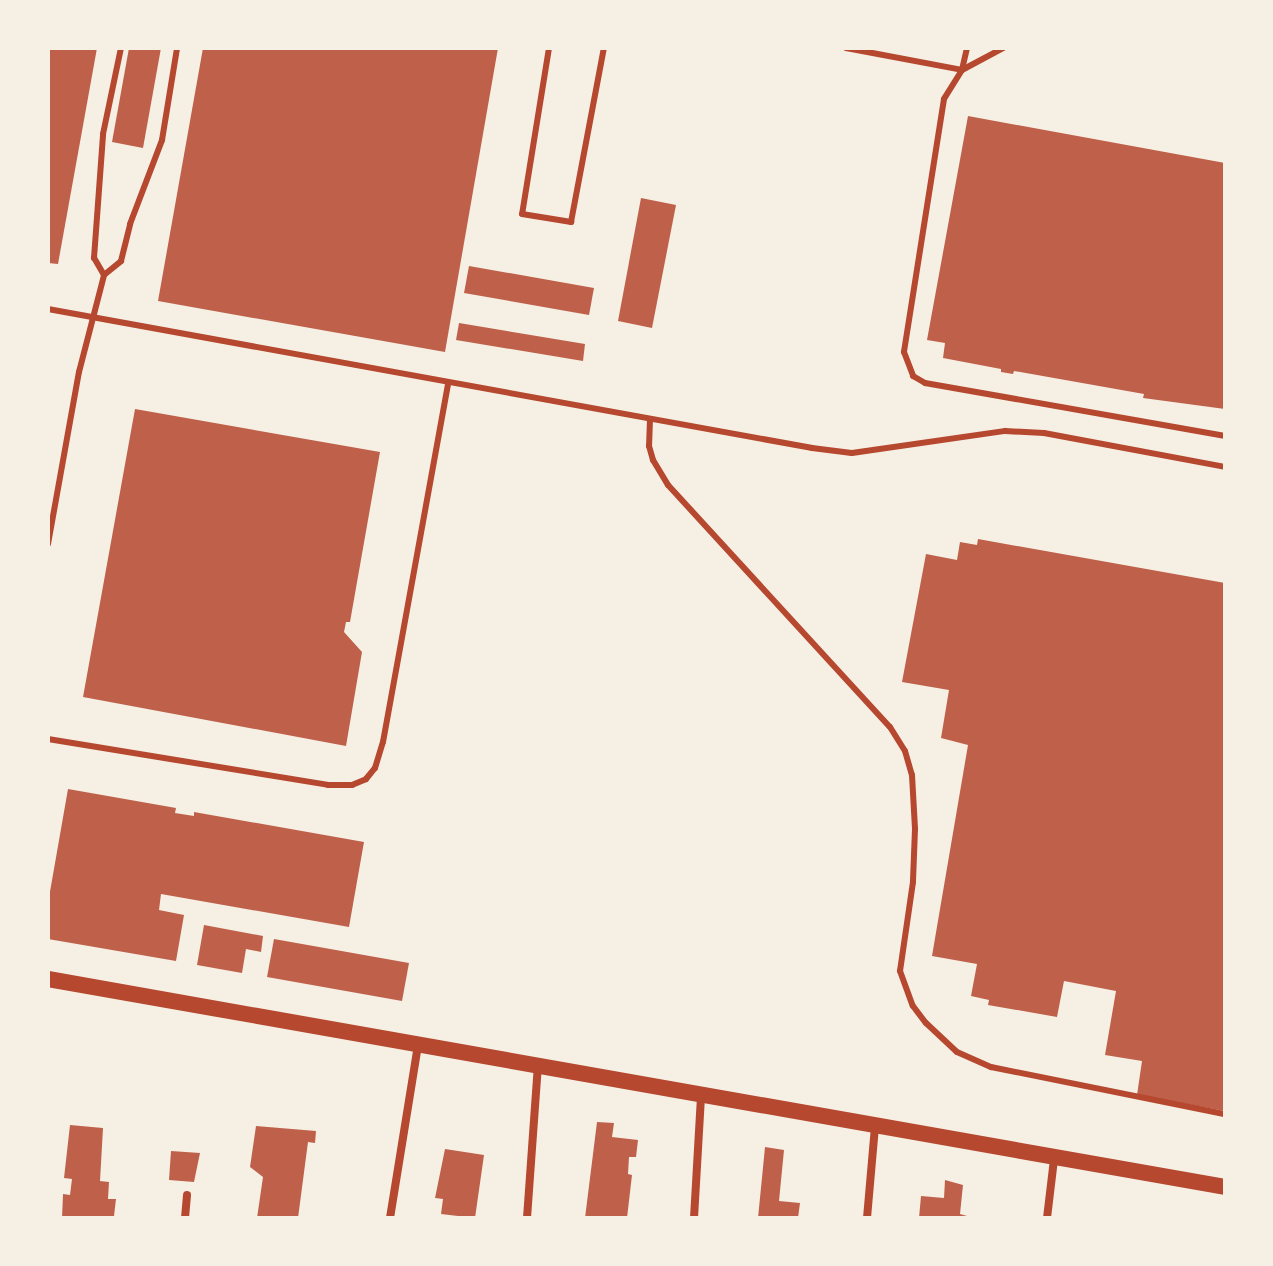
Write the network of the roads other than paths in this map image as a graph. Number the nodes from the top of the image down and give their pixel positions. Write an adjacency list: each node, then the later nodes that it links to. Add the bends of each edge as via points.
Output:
1 (121, 48): 9 (lane, via 103,134 94,258)
2 (177, 48): 9 (lane, via 162,140 121,261)
3 (549, 48): 4 (lane, via 522,214 571,222)
4 (604, 48)
5 (846, 48): 8 (lane)
6 (967, 48): 8 (lane)
7 (1003, 48): 8 (lane)
8 (962, 70): 14 (lane, via 944,99 904,352 913,376 925,383)
9 (104, 275): 11 (lane)
10 (48, 309): 11 (lane)
11 (96, 318): 12 (lane); 16 (lane, via 79,372)
12 (448, 383): 13 (lane); 17 (lane, via 383,742 366,779 328,785)
13 (650, 419): 15 (lane, via 852,453 1005,431 1044,433); 22 (lane, via 649,446 668,485 890,727 905,751 915,829 900,971 913,1006 926,1023 957,1052 991,1067)
14 (1225, 436)
15 (1225, 467)
16 (48, 544)
17 (48, 739)
18 (48, 979): 19 (main road)
19 (418, 1045): 20 (main road); 28 (street)
20 (538, 1065): 21 (main road); 29 (street)
21 (701, 1097): 23 (main road); 30 (street)
22 (1225, 1114)
23 (875, 1127): 24 (main road); 31 (street)
24 (1054, 1159): 25 (main road); 32 (street)
25 (1225, 1187)
26 (187, 1195): 27 (street)
27 (185, 1218)
28 (390, 1218)
29 (527, 1218)
30 (694, 1218)
31 (867, 1218)
32 (1047, 1218)

